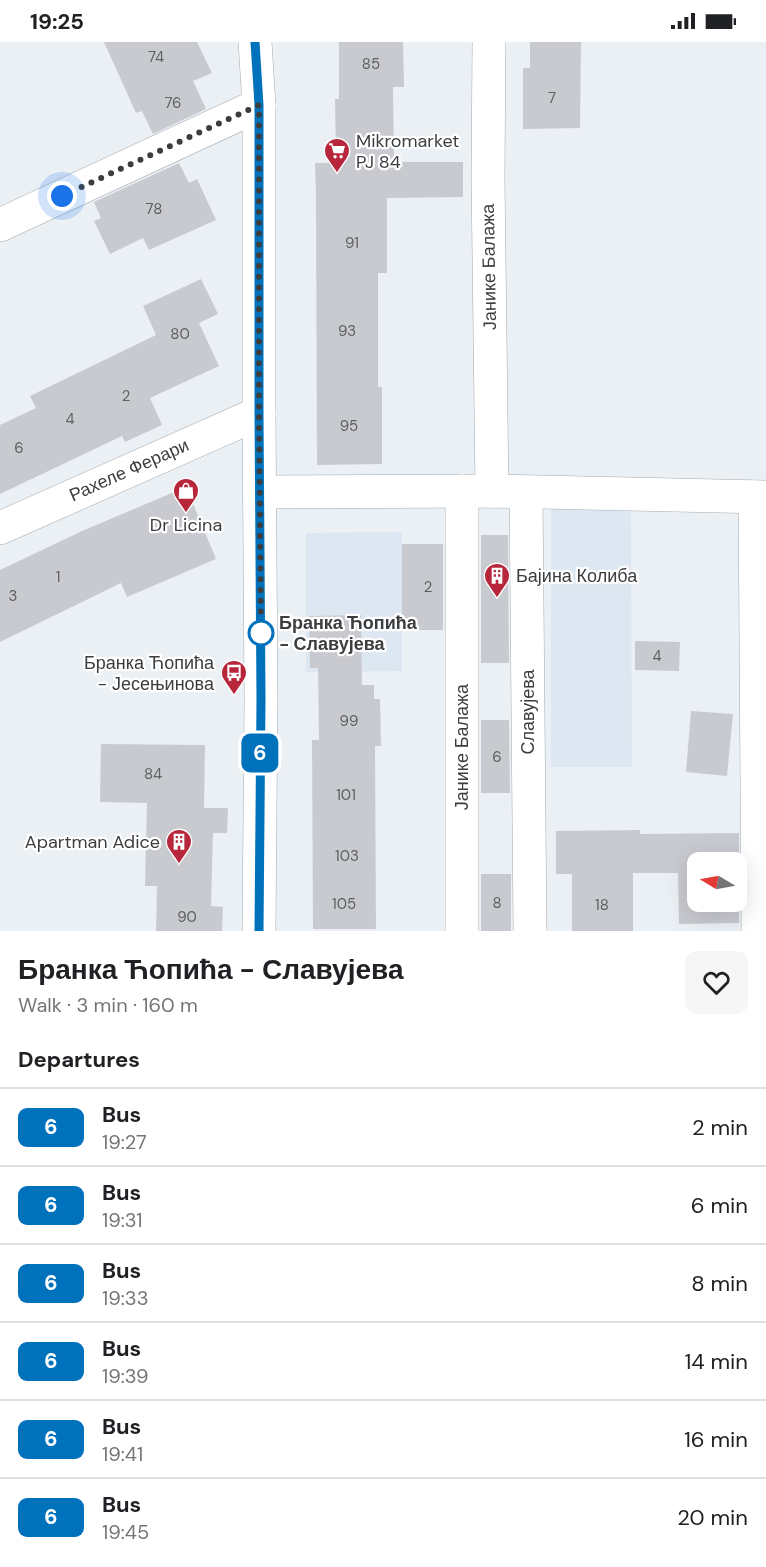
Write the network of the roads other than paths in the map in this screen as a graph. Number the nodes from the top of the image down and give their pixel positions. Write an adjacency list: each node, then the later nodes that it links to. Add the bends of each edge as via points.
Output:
1 (255, 42): 3 (street)
2 (489, 42): 6 (street, Јанике Балажа)
3 (259, 105): 4 (street); 5 (street)
4 (0, 225)
5 (259, 413): 7 (street); 10 (street, Рахеле Ферари)
6 (477, 491): 7 (street); 8 (street); 12 (street, Јанике Балажа)
7 (260, 492): 11 (street)
8 (526, 493): 9 (street); 13 (street, Славујева)
9 (761, 497): 14 (street)
10 (0, 528)
11 (259, 931)
12 (462, 931)
13 (530, 931)
14 (758, 931)

